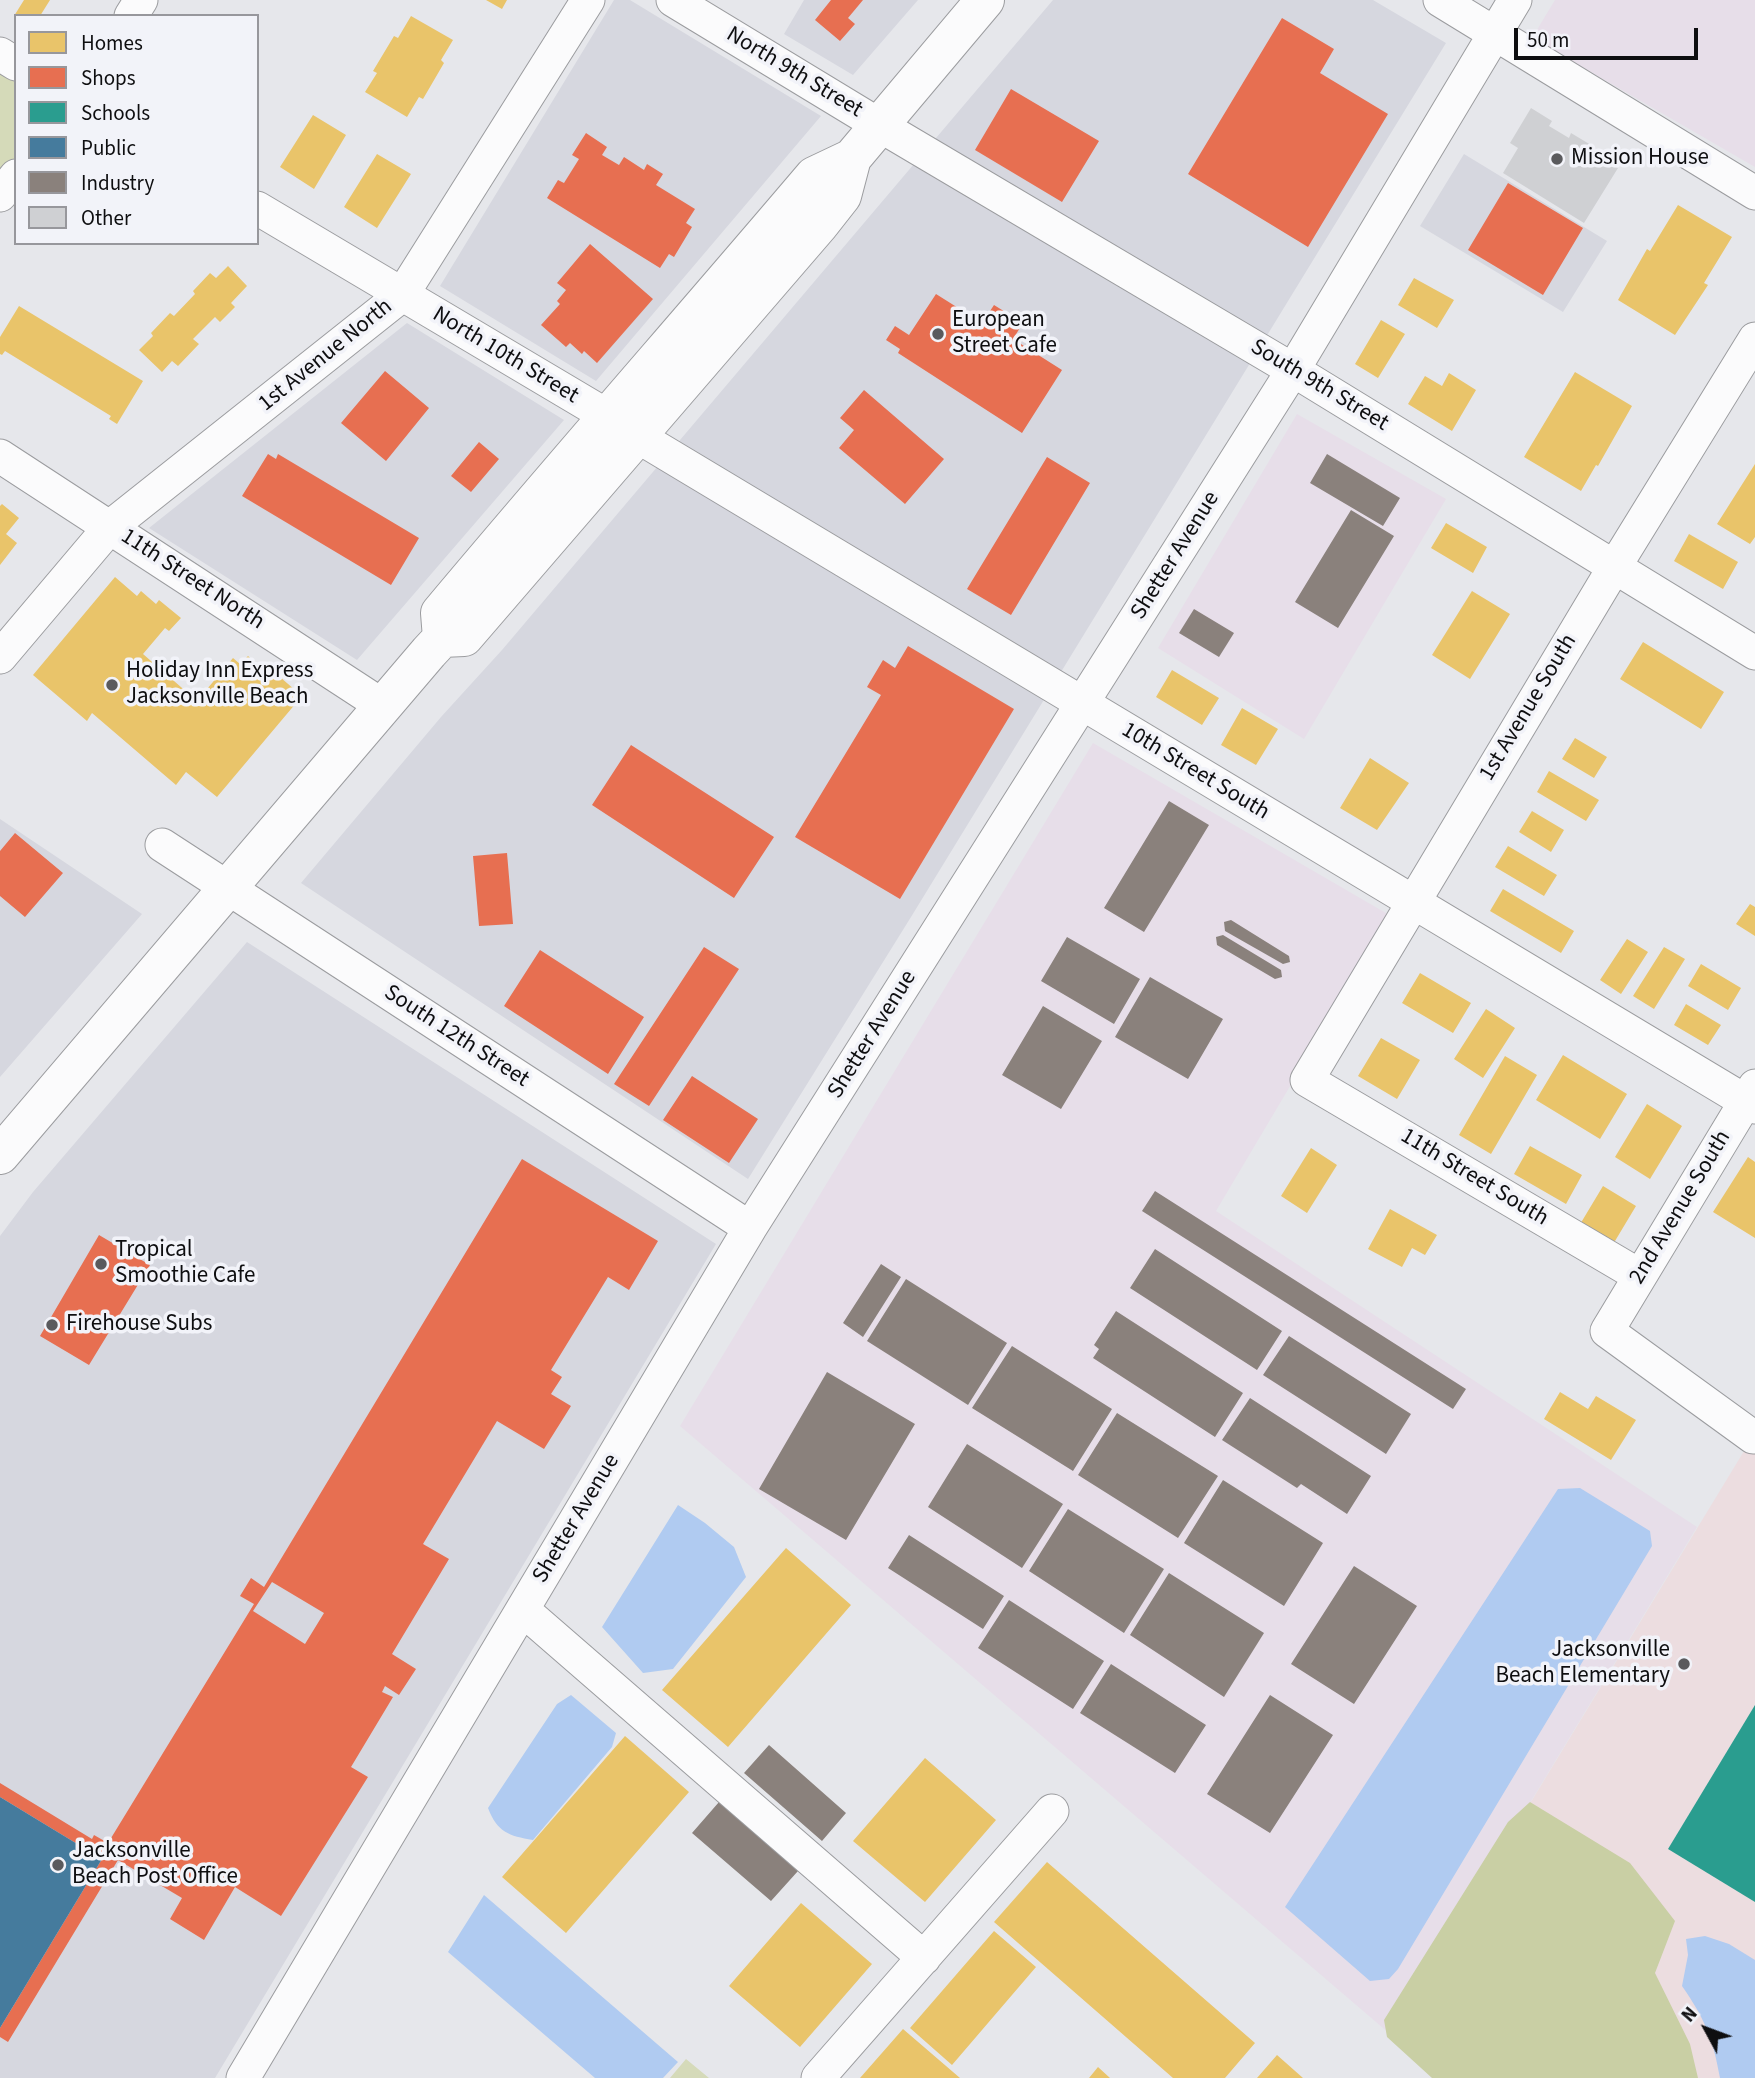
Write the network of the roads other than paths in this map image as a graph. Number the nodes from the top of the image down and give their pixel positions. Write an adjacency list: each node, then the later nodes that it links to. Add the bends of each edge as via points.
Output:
1 (588, 0): 13 (street, 1st Avenue North)
2 (673, 0): 7 (street, North 9th Street)
3 (985, 0): 7 (highway)
4 (1440, 0): 6 (street)
5 (1515, 0): 6 (street, Shetter Avenue)
6 (1495, 33): 10 (street); 15 (street, Shetter Avenue)
7 (879, 125): 8 (highway); 15 (street, South 9th Street)
8 (852, 158): 16 (highway, via 842,196); 16 (highway, via 814,176 688,325 687,344 640,402 633,427)
9 (14, 178): 11 (street)
10 (1755, 192)
11 (0, 195)
12 (259, 209): 13 (street, North 10th Street)
13 (402, 295): 16 (street, North 10th Street); 18 (street, 1st Avenue North)
14 (1755, 338): 19 (street, 1st Avenue South)
15 (1293, 370): 19 (street, South 9th Street); 23 (street, Shetter Avenue)
16 (623, 426): 20 (highway, via 558,527 464,637); 20 (highway, via 555,477 440,613); 23 (street, 10th Street South)
17 (0, 456): 18 (street, 11th Street North)
18 (110, 527): 22 (street, 1st Avenue North); 24 (street, 11th Street North)
19 (1615, 566): 21 (street, South 9th Street); 27 (street, 1st Avenue South)
20 (442, 638): 24 (highway)
21 (1755, 653)
22 (0, 657)
23 (1083, 705): 27 (street, 10th Street South); 31 (street, Shetter Avenue)
24 (383, 706): 26 (highway)
25 (162, 845): 26 (street, South 12th Street)
26 (228, 888): 30 (highway); 31 (street, South 12th Street)
27 (1413, 902): 28 (street, 1st Avenue South); 29 (street, 10th Street South)
28 (1307, 1080): 32 (street, 11th Street South)
29 (1752, 1098): 32 (street, 2nd Avenue South)
30 (0, 1155)
31 (750, 1228): 34 (street, Shetter Avenue)
32 (1640, 1276): 33 (street, 2nd Avenue South, via 1607,1331)
33 (1753, 1437)
34 (523, 1610): 36 (street); 37 (street, Shetter Avenue)
35 (1052, 1811): 36 (street)
36 (924, 1958): 38 (street)
37 (243, 2078)
38 (818, 2078)

